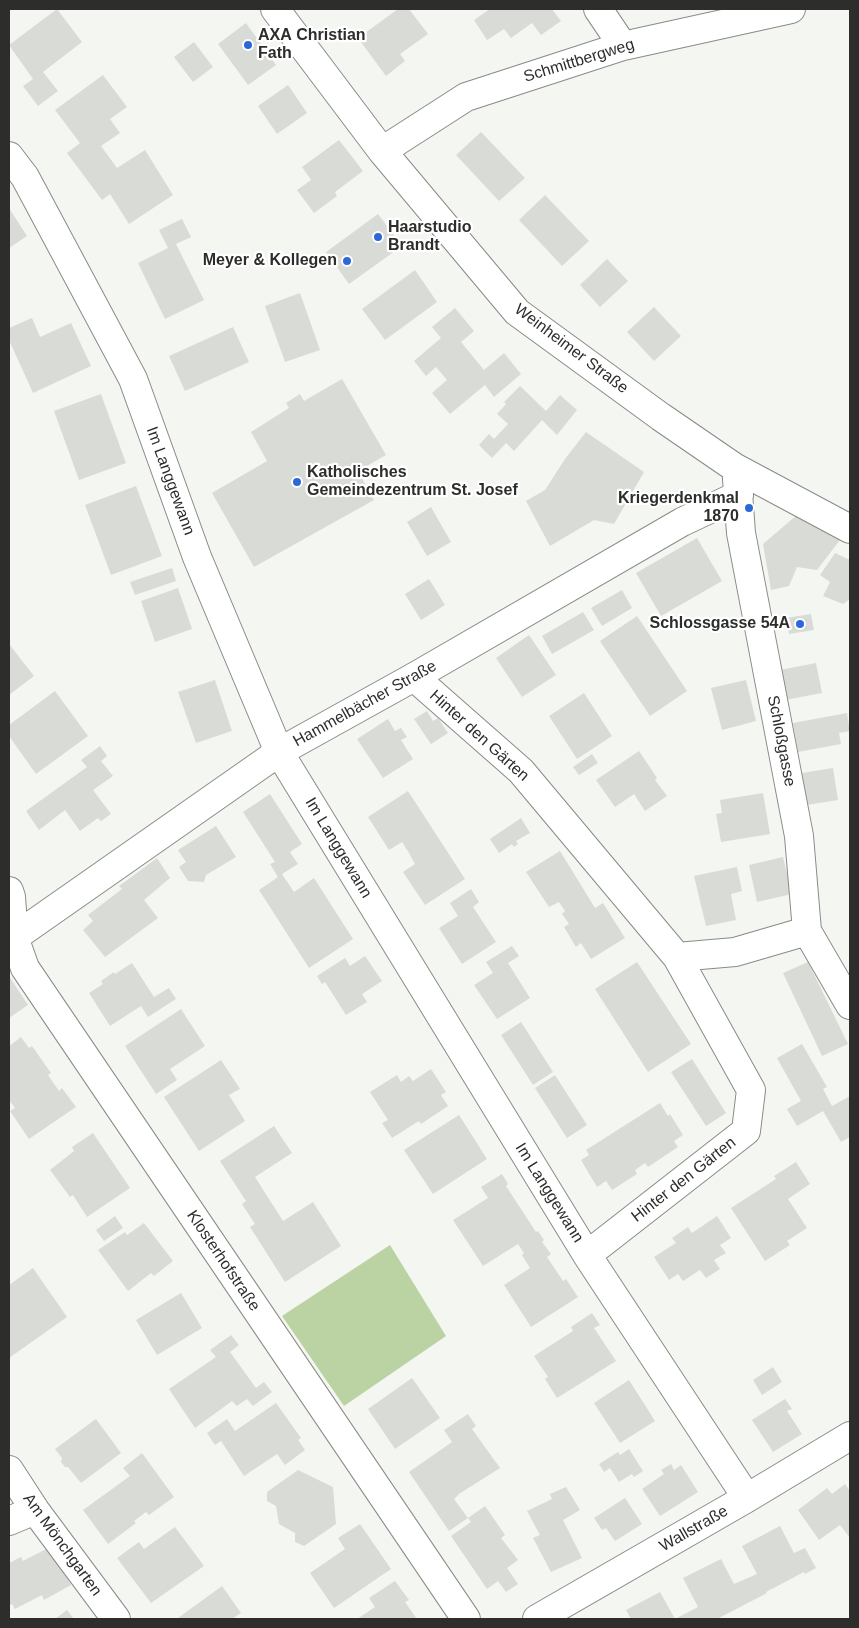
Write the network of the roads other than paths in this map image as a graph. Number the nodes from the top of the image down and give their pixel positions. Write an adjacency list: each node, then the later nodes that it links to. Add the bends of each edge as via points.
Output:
1 (275, 9): 5 (street, Weinheimer Straße)
2 (598, 9): 4 (street)
3 (791, 9): 4 (street, Schmittbergweg)
4 (623, 46): 5 (street, Schmittbergweg, via 466,97)
5 (382, 151): 7 (street, Weinheimer Straße, via 517,312)
6 (9, 156): 11 (street, Im Langgewann, via 25,177 133,379 197,556)
7 (734, 467): 8 (street, Schloßgasse); 9 (street, Weinheimer Straße)
8 (739, 494): 10 (street, Hammelbächer Straße, via 674,526); 13 (street, Schloßgasse, via 741,533 799,836)
9 (850, 528)
10 (414, 677): 11 (street, Hammelbächer Straße); 15 (street, Hinter den Gärten, via 521,771)
11 (279, 752): 14 (street, Hammelbächer Straße); 17 (street, Im Langgewann)
12 (9, 891): 14 (street, Klosterhofstraße)
13 (807, 931): 15 (street, via 734,952); 16 (street, Schloßgasse)
14 (11, 939): 24 (street, Klosterhofstraße, via 25,968)
15 (677, 957): 17 (street, Hinter den Gärten, via 751,1090 746,1131)
16 (850, 1005)
17 (587, 1255): 20 (street, Im Langgewann)
18 (850, 1436): 20 (street, Wallstraße)
19 (9, 1470): 21 (street, Am Mönchgarten)
20 (747, 1498): 25 (street, Wallstraße)
21 (35, 1510): 22 (street); 23 (street, Am Mönchgarten)
22 (9, 1521)
23 (116, 1619)
24 (466, 1619)
25 (537, 1619)

